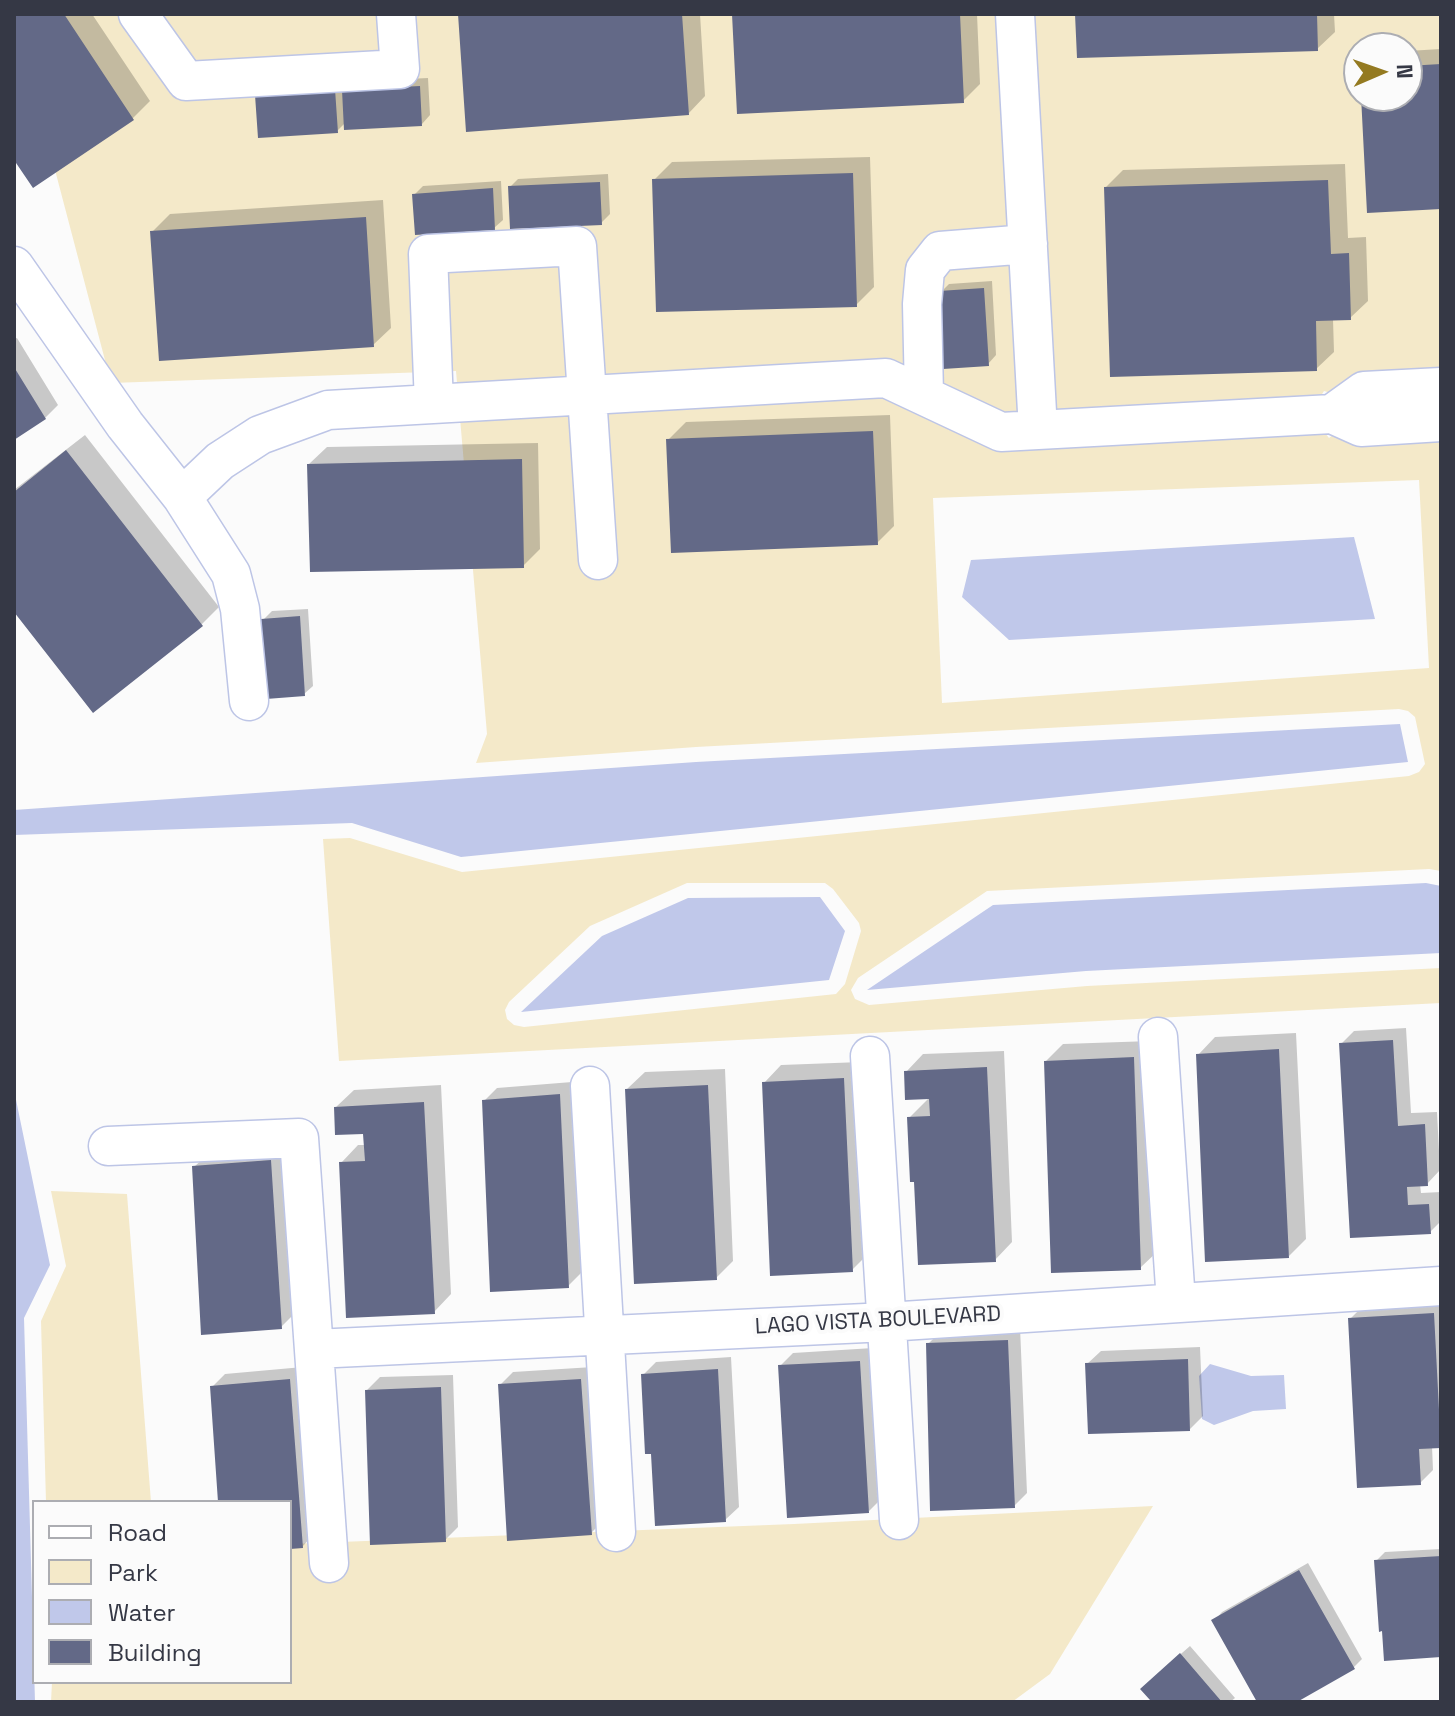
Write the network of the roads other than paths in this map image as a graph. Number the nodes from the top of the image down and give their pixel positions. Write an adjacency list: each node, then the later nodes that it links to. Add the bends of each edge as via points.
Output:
1 (138, 14): 2 (street, via 186,81 400,69)
2 (396, 14)
3 (1015, 14): 4 (street)
4 (1028, 244): 8 (street, via 940,251 925,270); 12 (street)
5 (14, 266): 13 (street)
6 (1441, 387): 10 (street, via 1364,391)
7 (587, 395): 8 (street, via 886,378); 9 (street); 9 (street, via 577,246 443,253 428,254); 14 (street)
8 (924, 395): 12 (street, via 1001,432)
9 (434, 404): 13 (street, via 328,410 260,435 220,461)
10 (1332, 414): 11 (street, via 1361,427); 12 (street)
11 (1441, 422)
12 (1038, 430)
13 (182, 497): 15 (street, via 231,574)
14 (598, 560)
15 (249, 701)
16 (1158, 1037): 21 (street)
17 (870, 1056): 22 (street)
18 (590, 1086): 23 (street)
19 (108, 1146): 24 (street, via 299,1138)
20 (1441, 1286): 21 (street, LAGO VISTA BOULEVARD)
21 (1176, 1302): 22 (street, LAGO VISTA BOULEVARD)
22 (887, 1322): 23 (street, LAGO VISTA BOULEVARD); 25 (street)
23 (604, 1336): 24 (street, LAGO VISTA BOULEVARD); 26 (street)
24 (314, 1349): 27 (street)
25 (899, 1520)
26 (616, 1532)
27 (329, 1563)

